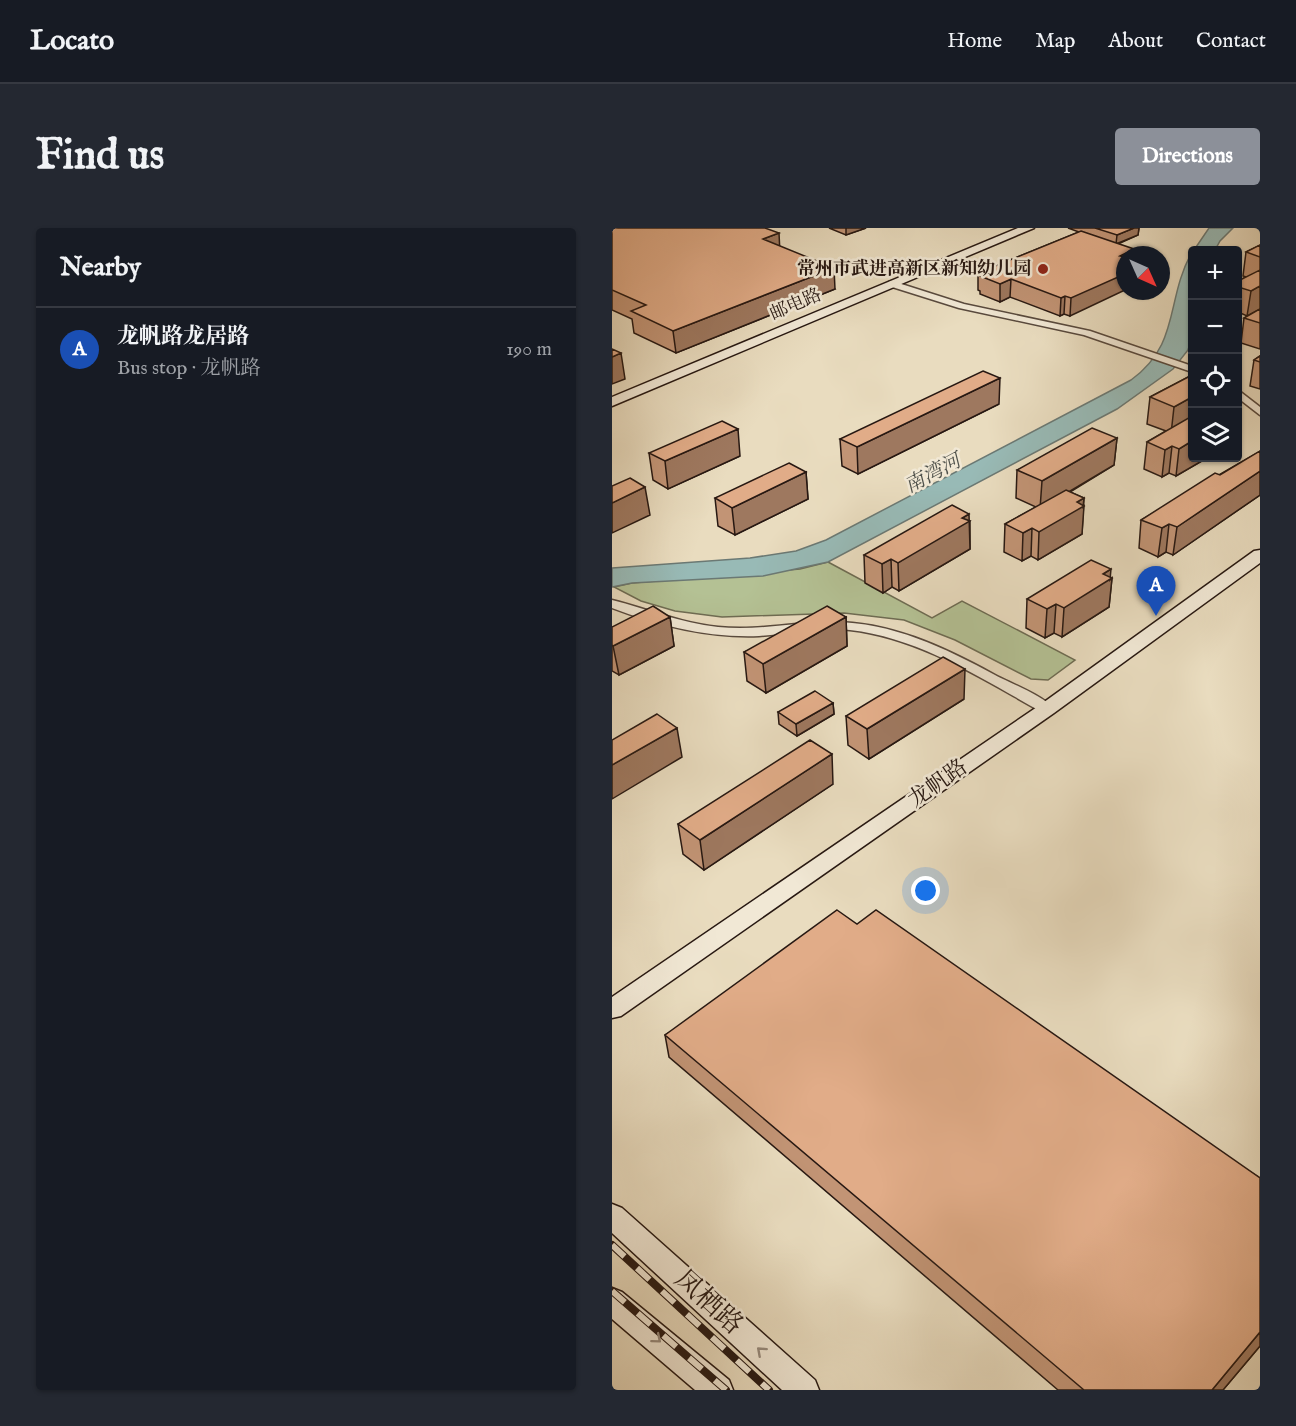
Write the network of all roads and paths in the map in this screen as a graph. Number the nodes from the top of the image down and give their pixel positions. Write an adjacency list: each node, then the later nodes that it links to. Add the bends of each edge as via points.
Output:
1 (1028, 228): 2 (street, 邮电路)
2 (892, 284): 3 (street, via 962,306 1142,350); 5 (street, 邮电路)
3 (1188, 367)
4 (1242, 396): 6 (street)
5 (612, 402)
6 (1260, 412)
7 (1260, 555): 9 (street, 龙帆路)
8 (612, 604): 9 (street, via 703,631 849,626 892,633 935,648)
9 (1047, 709): 10 (street, 龙帆路)
10 (612, 1009)
11 (612, 1216): 14 (street, 凤栖路, one-way to 11)
12 (612, 1302): 13 (street, one-way to 13)
13 (718, 1390)
14 (804, 1390)

